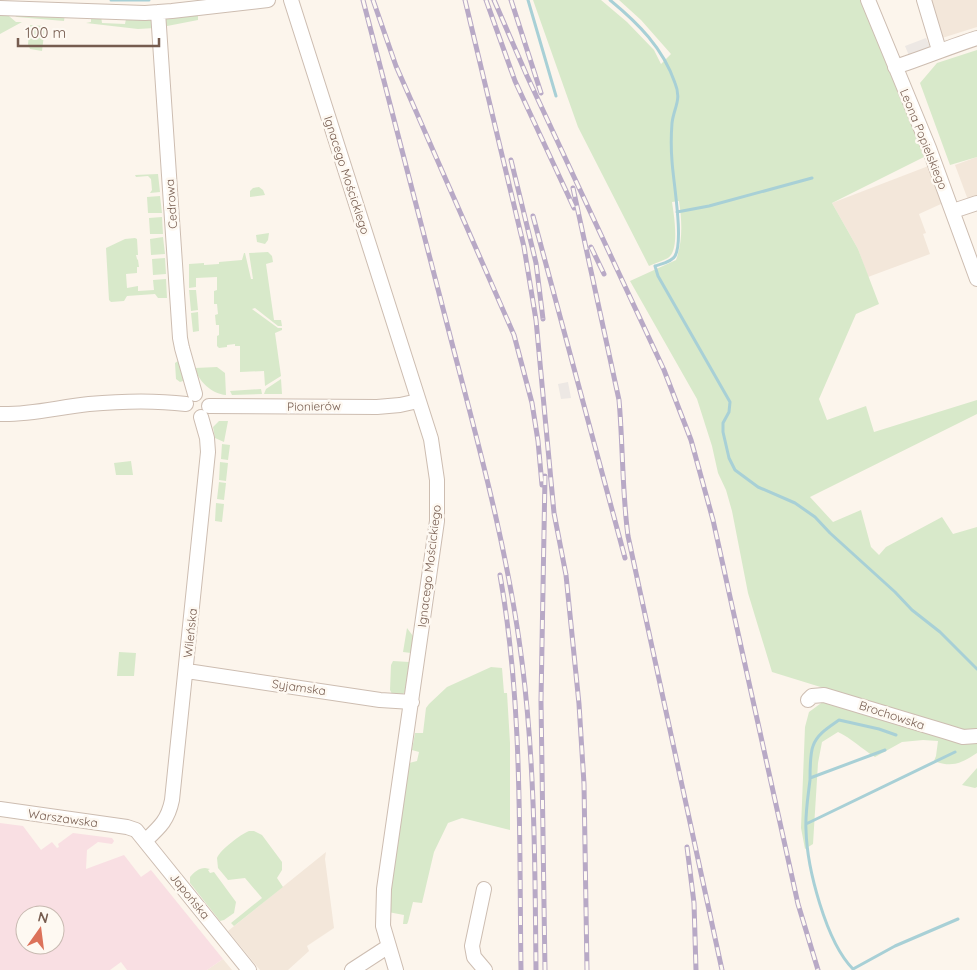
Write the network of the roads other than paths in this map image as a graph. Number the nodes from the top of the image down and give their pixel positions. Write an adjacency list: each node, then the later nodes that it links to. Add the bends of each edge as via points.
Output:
1 (268, 0): 6 (street)
2 (291, 0): 14 (street, Ignacego Mościckiego)
3 (868, 0): 9 (street, Leona Popielskiego)
4 (924, 0): 8 (street)
5 (0, 8): 6 (street)
6 (158, 12): 13 (street, Cedrowa, via 180,338)
7 (977, 38): 8 (street)
8 (939, 50): 9 (street)
9 (895, 67): 11 (street, Leona Popielskiego)
10 (977, 203): 11 (street)
11 (953, 211): 12 (street, Leona Popielskiego)
12 (977, 280)
13 (190, 399): 15 (street, via 204,395 208,400); 15 (street, via 189,414 193,416); 16 (street, via 112,402)
14 (418, 401): 15 (street, Pionierów, via 377,407); 19 (street, Ignacego Mościckiego, via 431,439 438,480 437,521)
15 (205, 411): 17 (street, Wileńska, via 208,452)
16 (0, 414)
17 (186, 671): 19 (street, Syjamska); 23 (street, Wileńska, via 170,811)
18 (808, 700): 20 (street, Brochowska, via 812,696 824,695 947,732)
19 (412, 702): 25 (street, Ignacego Mościckiego, via 384,890 383,918)
20 (977, 736)
21 (0, 809): 22 (street, Warszawska)
22 (127, 827): 23 (street, Japońska, via 136,830)
23 (146, 841): 26 (street, Japońska)
24 (484, 889): 29 (street, via 472,946 474,956)
25 (389, 946): 27 (street); 28 (street, Ignacego Mościckiego)
26 (249, 970)
27 (352, 970)
28 (396, 970)
29 (485, 970)

